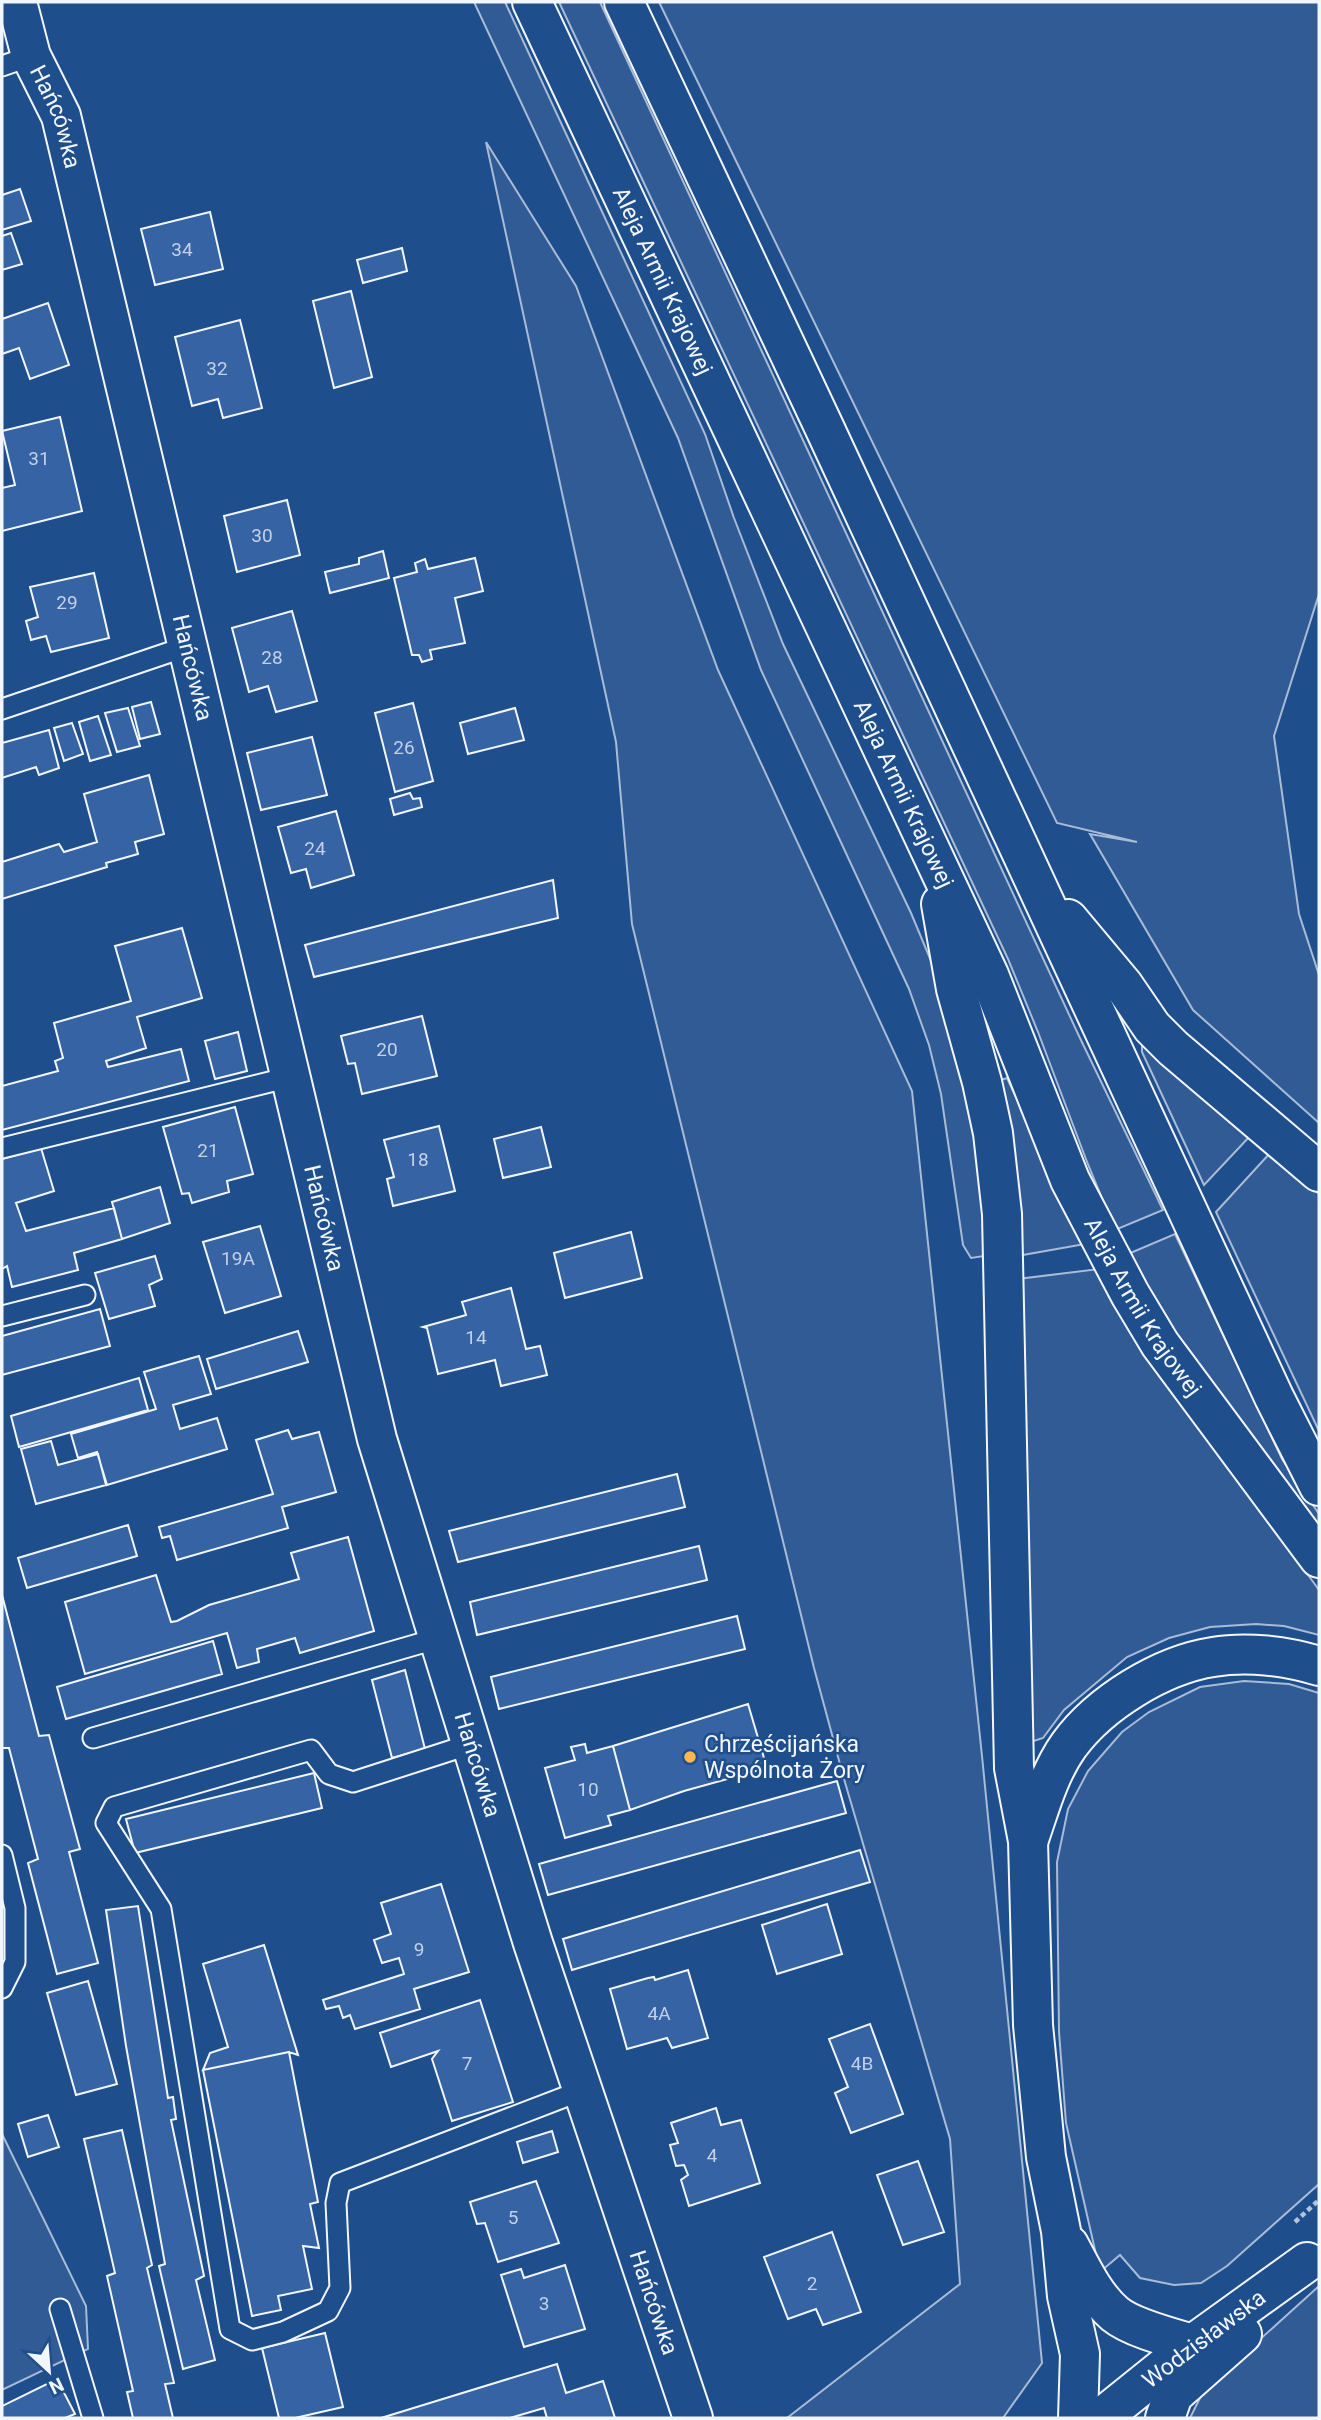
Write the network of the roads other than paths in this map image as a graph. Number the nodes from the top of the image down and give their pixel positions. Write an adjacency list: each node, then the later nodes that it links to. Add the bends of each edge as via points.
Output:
1 (17, 2): 4 (main road, Hańcówka)
2 (532, 2): 7 (main road, Aleja Armii Krajowej)
3 (624, 2): 8 (main road)
4 (16, 61): 5 (main road, Hańcówka, via 61,116)
5 (187, 646): 6 (lane); 9 (main road, Hańcówka)
6 (2, 709)
7 (933, 857): 15 (main road, Aleja Armii Krajowej, via 989,975 1070,1180 1130,1294 1160,1344); 20 (main road, via 956,989 993,1133 1002,1214 1014,1768)
8 (1032, 876): 11 (main road, via 1124,986 1152,1027); 14 (main road)
9 (290, 1077): 10 (lane); 16 (main road, Hańcówka, via 377,1439)
10 (2, 1148)
11 (1319, 1172)
12 (85, 1295): 13 (lane)
13 (2, 1316)
14 (1319, 1486)
15 (1319, 1558)
16 (439, 1638): 18 (lane); 19 (main road, Hańcówka)
17 (1319, 1666): 20 (main road, via 1265,1655 1213,1657 1168,1670 1124,1694 1069,1745 1052,1774)
18 (93, 1738)
19 (471, 1744): 23 (main road, Hańcówka); 23 (lane, via 353,1782 329,1773 311,1750 114,1807 106,1822 161,1909 230,2329 251,2340 284,2332 328,2311 340,2288 336,2203 340,2183)
20 (1028, 1841): 24 (main road, via 1033,2025 1046,2157)
21 (2, 1855): 22 (lane, via 15,1908 15,1962)
22 (2, 1988)
23 (583, 2090): 29 (main road, Hańcówka)
24 (1061, 2231): 27 (main road, via 1092,2288 1116,2315); 31 (main road, via 1067,2296 1080,2354)
25 (1313, 2256): 27 (main road, Wodzisławska); 28 (main road, Wodzisławska, via 1234,2343)
26 (60, 2309): 30 (lane)
27 (1193, 2344): 32 (main road, Wodzisławska)
28 (1162, 2410)
29 (689, 2416)
30 (93, 2418)
31 (1078, 2418)
32 (1101, 2418)

